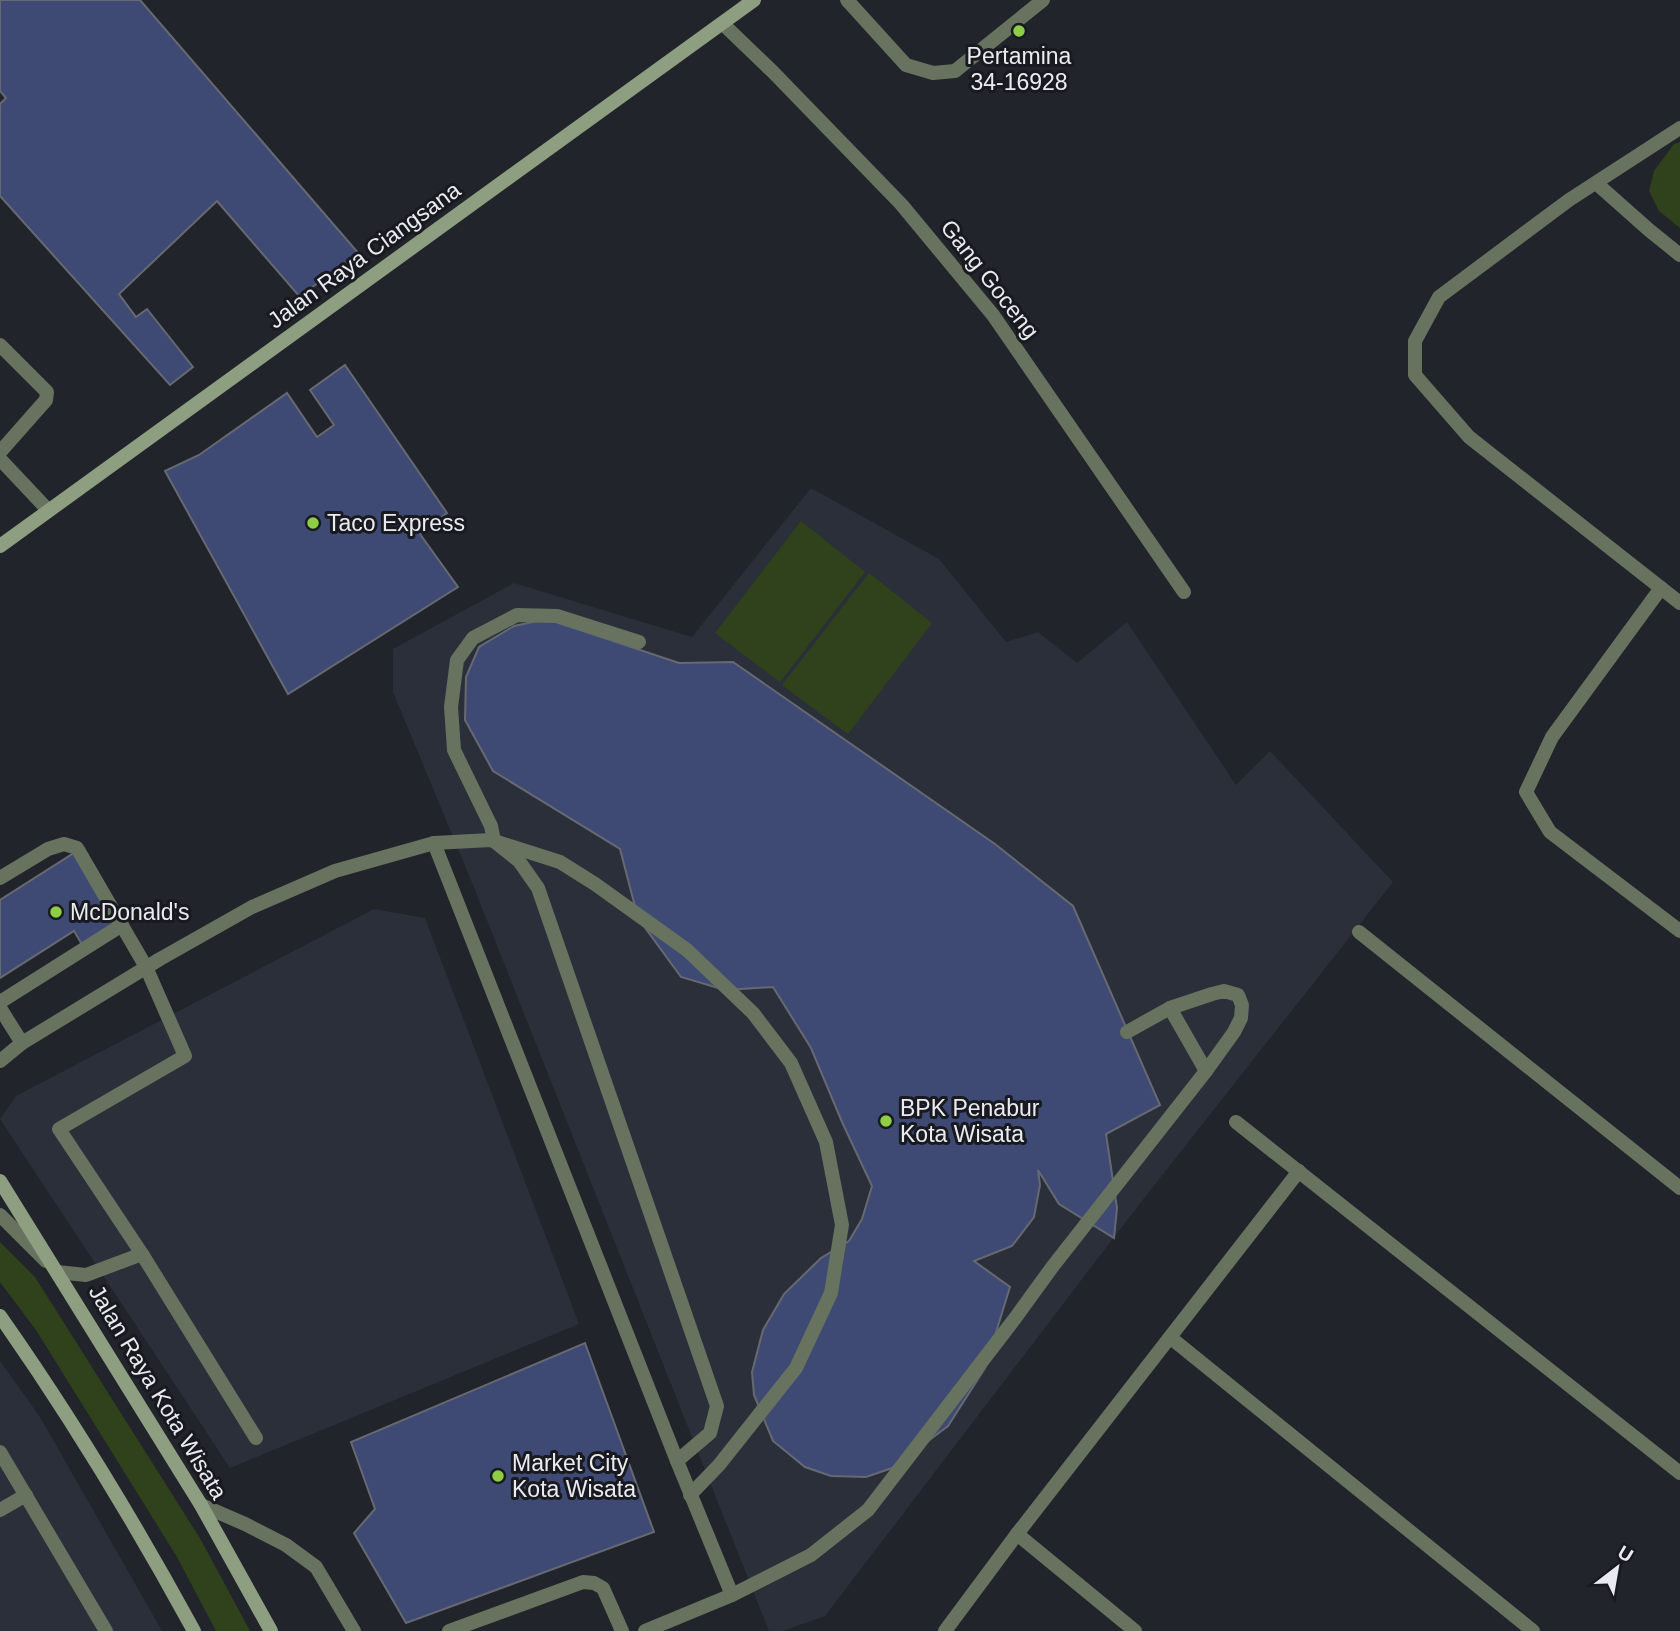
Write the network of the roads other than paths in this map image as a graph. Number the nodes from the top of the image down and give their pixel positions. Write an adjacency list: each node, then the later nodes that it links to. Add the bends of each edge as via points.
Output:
1 (754, 0): 4 (main road, Jalan Raya Ciangsana)
2 (847, 0): 3 (street, via 906,65 933,73 956,71)
3 (1043, 0)
4 (723, 24): 11 (main road, Jalan Raya Ciangsana); 14 (street, Gang Goceng, via 901,204 993,315)
5 (1680, 128): 6 (street)
6 (1596, 183): 7 (street); 13 (street, via 1439,297 1415,341 1415,375 1469,437)
7 (1680, 256)
8 (0, 345): 9 (street, via 47,392 46,400)
9 (0, 452)
10 (0, 459): 11 (street)
11 (48, 510): 12 (main road, Jalan Raya Ciangsana)
12 (0, 546)
13 (1661, 588): 15 (street); 21 (street, via 1552,737 1526,792 1550,832)
14 (1184, 592)
15 (1680, 603)
16 (639, 642): 17 (street, via 557,616 517,615 473,639 457,660 451,707 454,750)
17 (494, 841): 18 (street); 42 (street, via 519,861 538,888 717,1406 710,1433); 45 (street, via 560,862 687,950 753,1013 791,1063 826,1142 842,1225 831,1293 796,1368)
18 (434, 843): 23 (street, via 323,876 252,907); 42 (street)
19 (0, 878): 20 (street, via 48,849 64,844 77,848)
20 (122, 925): 23 (street); 24 (street)
21 (1680, 931)
22 (1360, 932): 34 (street)
23 (146, 967): 28 (street); 36 (street, via 185,1056 60,1129)
24 (0, 1002)
25 (0, 1008): 28 (street)
26 (1170, 1008): 27 (street); 30 (street); 30 (street, via 1224,990 1238,995 1241,1018)
27 (1127, 1031)
28 (22, 1043): 29 (street)
29 (0, 1061)
30 (1206, 1071): 49 (street, via 868,1510 811,1555)
31 (1236, 1122): 32 (street)
32 (1299, 1171): 39 (street); 43 (street)
33 (0, 1181): 37 (main road, Jalan Raya Kota Wisata)
34 (1680, 1188)
35 (0, 1215): 37 (street)
36 (142, 1254): 37 (street, via 86,1275); 40 (street)
37 (57, 1272): 46 (main road, Jalan Raya Kota Wisata)
38 (0, 1316): 51 (main road, via 48,1384)
39 (1171, 1338): 48 (street); 59 (street)
40 (256, 1438)
41 (0, 1452): 44 (street)
42 (677, 1461): 45 (street)
43 (1680, 1473)
44 (26, 1495): 47 (street); 50 (street)
45 (691, 1495): 49 (street)
46 (201, 1505): 52 (main road, Jalan Raya Kota Wisata); 53 (street, via 286,1545 316,1567)
47 (0, 1510)
48 (1017, 1534): 57 (street); 58 (street)
49 (732, 1595): 56 (street)
50 (106, 1631)
51 (194, 1631)
52 (271, 1631)
53 (354, 1631)
54 (449, 1631): 55 (street, via 583,1582 603,1588)
55 (622, 1631)
56 (645, 1631)
57 (945, 1631)
58 (1135, 1631)
59 (1533, 1631)

